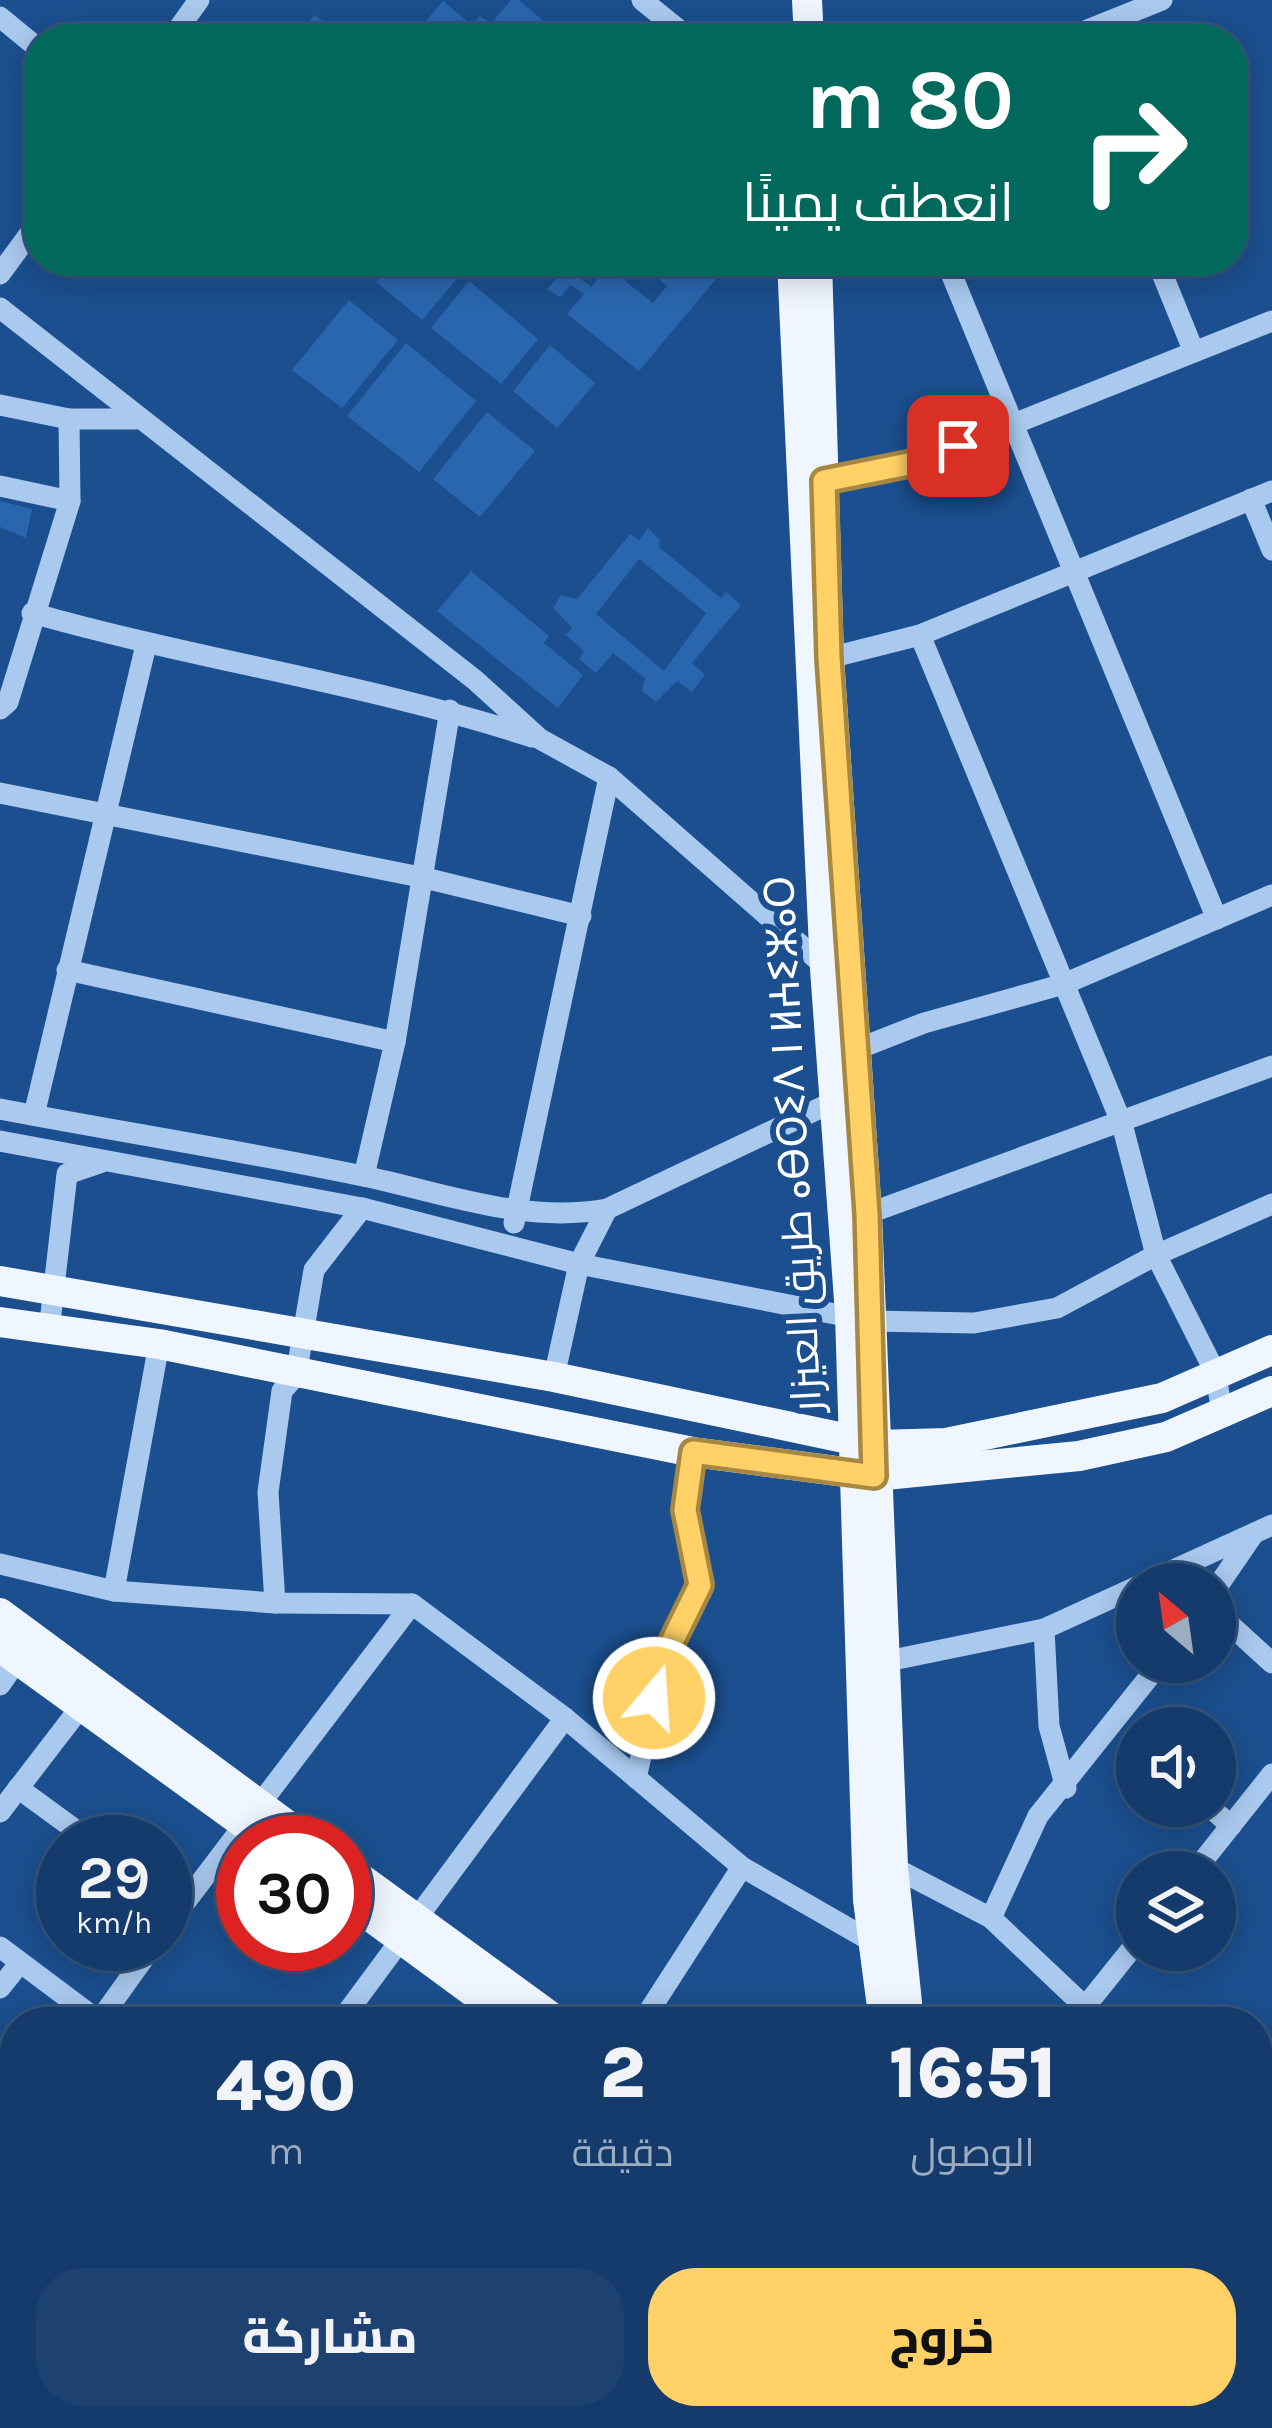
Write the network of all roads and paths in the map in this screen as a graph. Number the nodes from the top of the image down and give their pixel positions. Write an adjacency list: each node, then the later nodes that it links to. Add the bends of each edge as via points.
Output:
1 (642, 0): 4 (street)
2 (1162, 0): 5 (street)
3 (0, 16): 6 (street)
4 (672, 24)
5 (1102, 24)
6 (24, 36)
7 (24, 241): 8 (street)
8 (0, 274)
9 (793, 276): 20 (main road, طريق العيزار ⴰⴱⵔⵉⴷ ⵏ ⵍⵄⵉⵣⴰⵔ)
10 (817, 276): 20 (main road, طريق العيزار ⴰⴱⵔⵉⴷ ⵏ ⵍⵄⵉⵣⴰⵔ)
11 (952, 276): 19 (street)
12 (1162, 276): 15 (street)
13 (0, 308): 17 (street)
14 (1272, 320): 15 (street)
15 (1194, 352): 19 (street)
16 (0, 405): 18 (street)
17 (136, 418): 18 (street); 32 (street)
18 (69, 419): 23 (street)
19 (1013, 424): 20 (street, via 918,462); 25 (street)
20 (813, 482): 29 (main road, طريق العيزار ⴰⴱⵔⵉⴷ ⵏ ⵍⵄⵉⵣⴰⵔ)
21 (0, 486): 23 (street)
22 (1262, 495): 24 (street); 25 (street)
23 (70, 502): 26 (street)
24 (1272, 550)
25 (1074, 572): 27 (street); 39 (street)
26 (32, 613): 28 (street); 30 (street)
27 (920, 634): 29 (street); 42 (street)
28 (146, 645): 31 (street); 35 (street)
29 (819, 661): 41 (main road, طريق العيزار ⴰⴱⵔⵉⴷ ⵏ ⵍⵄⵉⵣⴰⵔ)
30 (0, 709)
31 (450, 710): 32 (street); 36 (street)
32 (540, 739): 33 (street)
33 (609, 777): 38 (street); 41 (street)
34 (0, 794): 35 (street)
35 (104, 813): 36 (street); 40 (street)
36 (425, 878): 38 (street); 43 (street)
37 (1272, 895): 39 (street)
38 (581, 916): 57 (street)
39 (1217, 919): 42 (street)
40 (67, 970): 43 (street); 48 (street)
41 (838, 971): 44 (main road, طريق العيزار ⴰⴱⵔⵉⴷ ⵏ ⵍⵄⵉⵣⴰⵔ); 46 (main road, طريق العيزار ⴰⴱⵔⵉⴷ ⵏ ⵍⵄⵉⵣⴰⵔ)
42 (1064, 984): 44 (street); 49 (street)
43 (395, 1042): 53 (street)
44 (855, 1050): 58 (main road, طريق العيزار ⴰⴱⵔⵉⴷ ⵏ ⵍⵄⵉⵣⴰⵔ)
45 (1272, 1066): 49 (street)
46 (837, 1100): 56 (street); 64 (main road, طريق العيزار ⴰⴱⵔⵉⴷ ⵏ ⵍⵄⵉⵣⴰⵔ)
47 (0, 1109): 48 (street)
48 (34, 1115): 50 (street)
49 (1122, 1124): 58 (street); 60 (street)
50 (112, 1130): 52 (street); 53 (street)
51 (0, 1141): 52 (street)
52 (108, 1160): 55 (street); 63 (street, via 67,1174)
53 (364, 1176): 57 (street)
54 (1272, 1204): 60 (street)
55 (362, 1208): 59 (street); 67 (street, via 314,1270)
56 (607, 1209): 57 (street); 61 (street)
57 (516, 1213): 59 (street)
58 (867, 1214): 64 (main road, طريق العيزار ⴰⴱⵔⵉⴷ ⵏ ⵍⵄⵉⵣⴰⵔ)
59 (510, 1243): 61 (street)
60 (1156, 1255): 64 (street, via 1058,1308 1016,1318); 70 (street)
61 (579, 1264): 64 (street); 72 (street)
62 (0, 1280): 63 (main road)
63 (55, 1292): 66 (street); 67 (main road)
64 (860, 1318): 76 (main road, طريق العيزار ⴰⴱⵔⵉⴷ ⵏ ⵍⵄⵉⵣⴰⵔ)
65 (0, 1322): 66 (main road)
66 (49, 1331): 68 (main road)
67 (300, 1334): 71 (street); 72 (main road)
68 (158, 1344): 71 (main road); 81 (street)
69 (1272, 1350): 70 (main road)
70 (1216, 1374): 74 (street); 76 (main road, via 1162,1398)
71 (296, 1375): 75 (main road); 83 (street, via 282,1390 268,1492)
72 (554, 1377): 76 (main road)
73 (1272, 1391): 74 (main road)
74 (1222, 1414): 76 (main road, via 1166,1437 1078,1456)
75 (693, 1452): 76 (main road); 95 (street, via 685,1510 700,1585 664,1658)
76 (863, 1458): 89 (main road, طريق العيزار ⴰⴱⵔⵉⴷ ⵏ ⵍⵄⵉⵣⴰⵔ)
77 (1263, 1529): 78 (street); 79 (street)
78 (1198, 1563)
79 (1236, 1563)
80 (0, 1564): 81 (street)
81 (114, 1591): 83 (street)
82 (1116, 1600): 86 (street)
83 (275, 1603): 84 (street)
84 (412, 1604): 92 (street); 102 (street)
85 (0, 1613): 101 (main road)
86 (1045, 1629): 89 (street); 97 (street, via 1049,1726)
87 (1236, 1631): 90 (street)
88 (6, 1664): 91 (main road)
89 (875, 1664): 108 (main road, طريق العيزار ⴰⴱⵔⵉⴷ ⵏ ⵍⵄⵉⵣⴰⵔ); 115 (main road, طريق العيزار ⴰⴱⵔⵉⴷ ⵏ ⵍⵄⵉⵣⴰⵔ)
90 (1272, 1664)
91 (83, 1704): 96 (street); 100 (main road)
92 (565, 1718): 95 (street); 113 (street)
93 (1116, 1723): 97 (street)
94 (1272, 1774): 103 (street)
95 (635, 1778): 107 (street)
96 (18, 1788): 98 (street); 99 (street)
97 (1066, 1788): 112 (street, via 1038,1816)
98 (0, 1812)
99 (55, 1815)
100 (244, 1815)
101 (247, 1815)
102 (266, 1815)
103 (1236, 1820)
104 (1230, 1827): 105 (street)
105 (1211, 1851)
106 (216, 1863): 109 (street)
107 (742, 1867): 115 (street); 125 (street)
108 (893, 1867): 112 (street); 115 (main road, طريق العيزار ⴰⴱⵔⵉⴷ ⵏ ⵍⵄⵉⵣⴰⵔ)
109 (192, 1884)
110 (372, 1894): 113 (main road)
111 (372, 1911): 113 (main road)
112 (991, 1918): 128 (street)
113 (409, 1929): 122 (street); 123 (main road); 124 (main road)
114 (0, 1947): 116 (street)
115 (886, 1949): 126 (main road, طريق العيزار ⴰⴱⵔⵉⴷ ⵏ ⵍⵄⵉⵣⴰⵔ); 127 (main road, طريق العيزار ⴰⴱⵔⵉⴷ ⵏ ⵍⵄⵉⵣⴰⵔ)
116 (20, 1963): 119 (street); 120 (street)
117 (135, 1971): 121 (street)
118 (1118, 1971): 129 (street)
119 (0, 1988)
120 (80, 2007)
121 (109, 2007)
122 (351, 2007)
123 (497, 2007)
124 (534, 2007)
125 (651, 2007)
126 (878, 2007)
127 (904, 2007)
128 (1076, 2007)
129 (1093, 2007)

